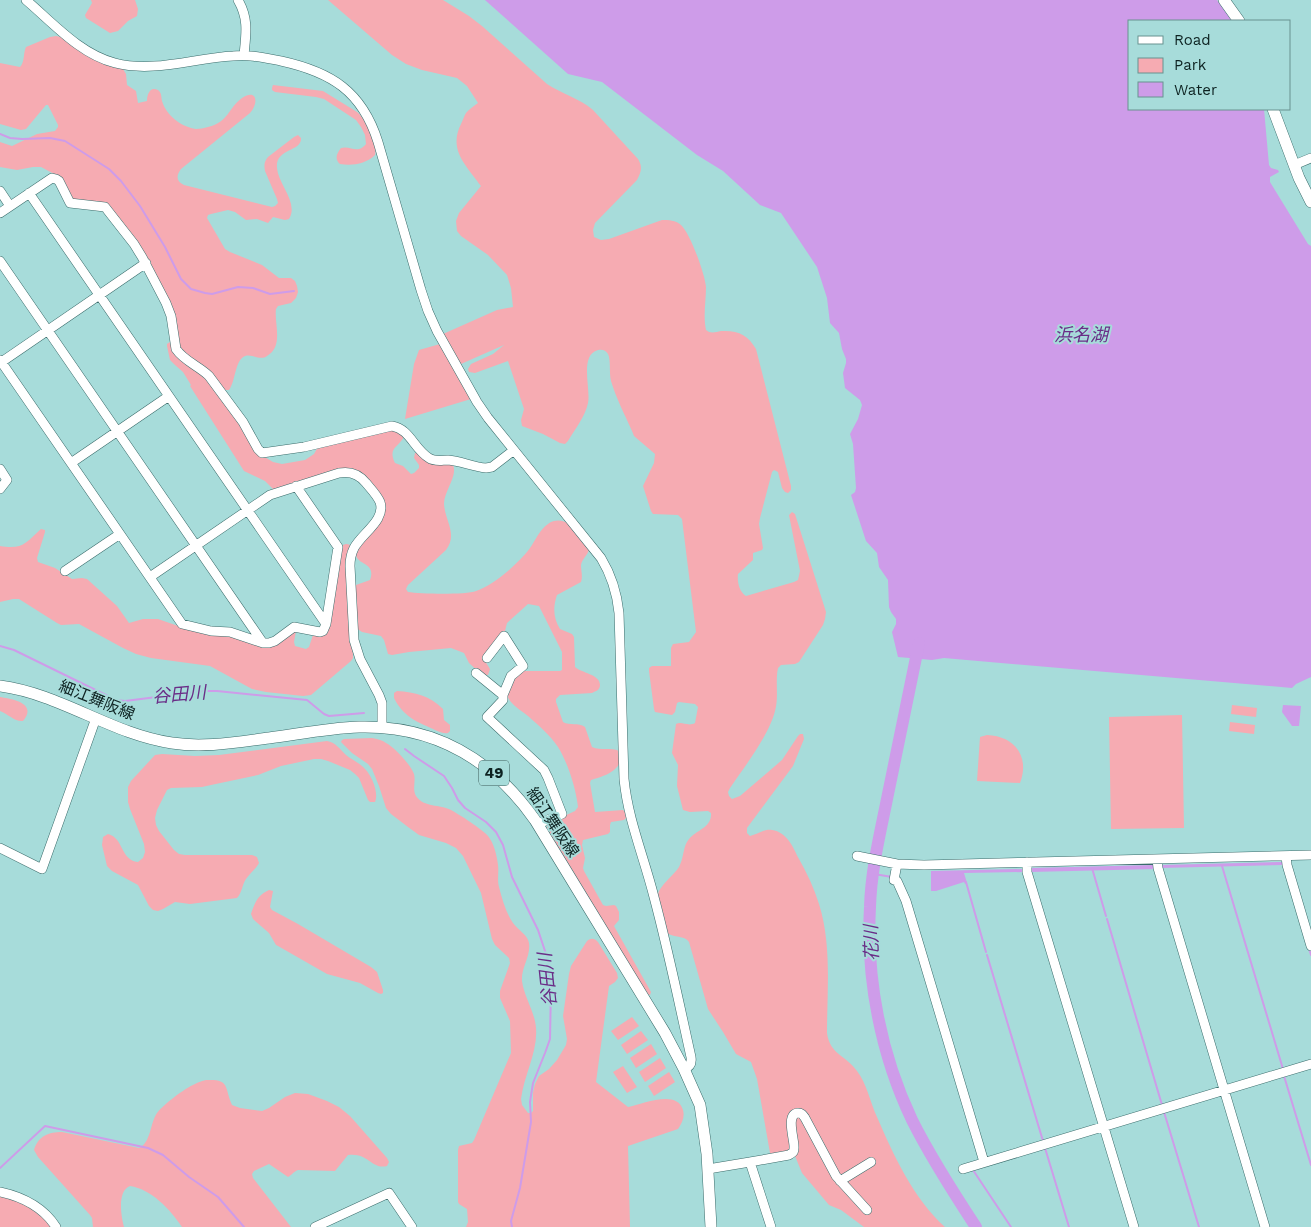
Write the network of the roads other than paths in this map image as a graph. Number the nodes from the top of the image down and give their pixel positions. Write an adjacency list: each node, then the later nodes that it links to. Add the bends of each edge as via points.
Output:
1 (26, 0): 5 (street, via 75,43 115,63 148,66)
2 (238, 0): 5 (street, via 246,22)
3 (1224, 0): 4 (main road)
4 (1237, 20)
5 (244, 55): 21 (street, via 317,71 344,88 365,112 378,142 430,316 477,402)
6 (1273, 110): 8 (main road)
7 (1311, 158): 8 (street)
8 (1294, 165): 11 (main road)
9 (0, 191): 12 (street)
10 (29, 193): 12 (street); 15 (street, via 56,179 70,203 105,207); 16 (street)
11 (1311, 202)
12 (10, 206): 13 (street)
13 (0, 214)
14 (0, 261): 17 (street)
15 (146, 263): 16 (street); 21 (street, via 169,309 179,354 208,376 262,452 304,447 392,426 401,428 433,460 450,460 486,468 497,464)
16 (99, 295): 17 (street); 19 (street)
17 (48, 330): 18 (street); 20 (street)
18 (0, 362): 22 (street)
19 (169, 396): 20 (street); 26 (street)
20 (118, 431): 22 (street); 28 (street)
21 (514, 450): 49 (street, via 601,558 616,590 626,800 659,914 691,1056 690,1065)
22 (71, 463): 27 (street)
23 (0, 469): 25 (street, via 7,480)
24 (296, 486): 26 (street, via 270,495); 31 (street, via 338,547); 38 (street, via 339,473 352,473 364,480 380,504 380,515 354,549 350,566 354,640 382,703)
25 (0, 489)
26 (247, 510): 28 (street); 31 (street)
27 (120, 534): 29 (street); 30 (street)
28 (196, 545): 30 (street); 32 (street)
29 (65, 571)
30 (150, 577): 32 (street, via 182,624 230,632)
31 (326, 624): 32 (street, via 320,632 294,627 275,641)
32 (263, 643)
33 (487, 658): 36 (street, via 504,636 523,666 511,676)
34 (476, 673): 36 (street)
35 (0, 686): 37 (main road, 細江舞阪線 / 49, via 42,696)
36 (503, 695): 39 (street, via 487,717 546,774 562,814)
37 (96, 718): 38 (main road, 細江舞阪線 / 49, via 149,738 195,745 218,745 347,728); 40 (street, via 42,870)
38 (382, 728): 39 (main road, 細江舞阪線 / 49, via 429,737 470,756 505,783)
39 (538, 824): 49 (main road, 細江舞阪線 / 49)
40 (0, 848)
41 (1311, 855): 43 (street)
42 (857, 856): 46 (street)
43 (1286, 856): 44 (street); 47 (street)
44 (1157, 859): 45 (street); 50 (street)
45 (1027, 862): 46 (street); 51 (street)
46 (896, 864): 54 (street, via 894,880 906,900)
47 (1311, 946)
48 (1311, 1064): 50 (street)
49 (684, 1070): 55 (main road, 細江舞阪線 / 49, via 700,1105)
50 (1223, 1090): 51 (street); 66 (street)
51 (1104, 1126): 54 (street); 65 (street)
52 (750, 1162): 55 (street); 57 (street, via 792,1153 792,1119 800,1113); 64 (street)
53 (871, 1162): 57 (street)
54 (984, 1162): 56 (street)
55 (708, 1169): 63 (main road, 細江舞阪線 / 49)
56 (963, 1169)
57 (840, 1181): 59 (street)
58 (0, 1192): 60 (street, via 23,1198 44,1212)
59 (867, 1210)
60 (56, 1227)
61 (315, 1227): 62 (street, via 389,1193)
62 (412, 1227)
63 (711, 1227)
64 (771, 1227)
65 (1134, 1227)
66 (1264, 1227)

